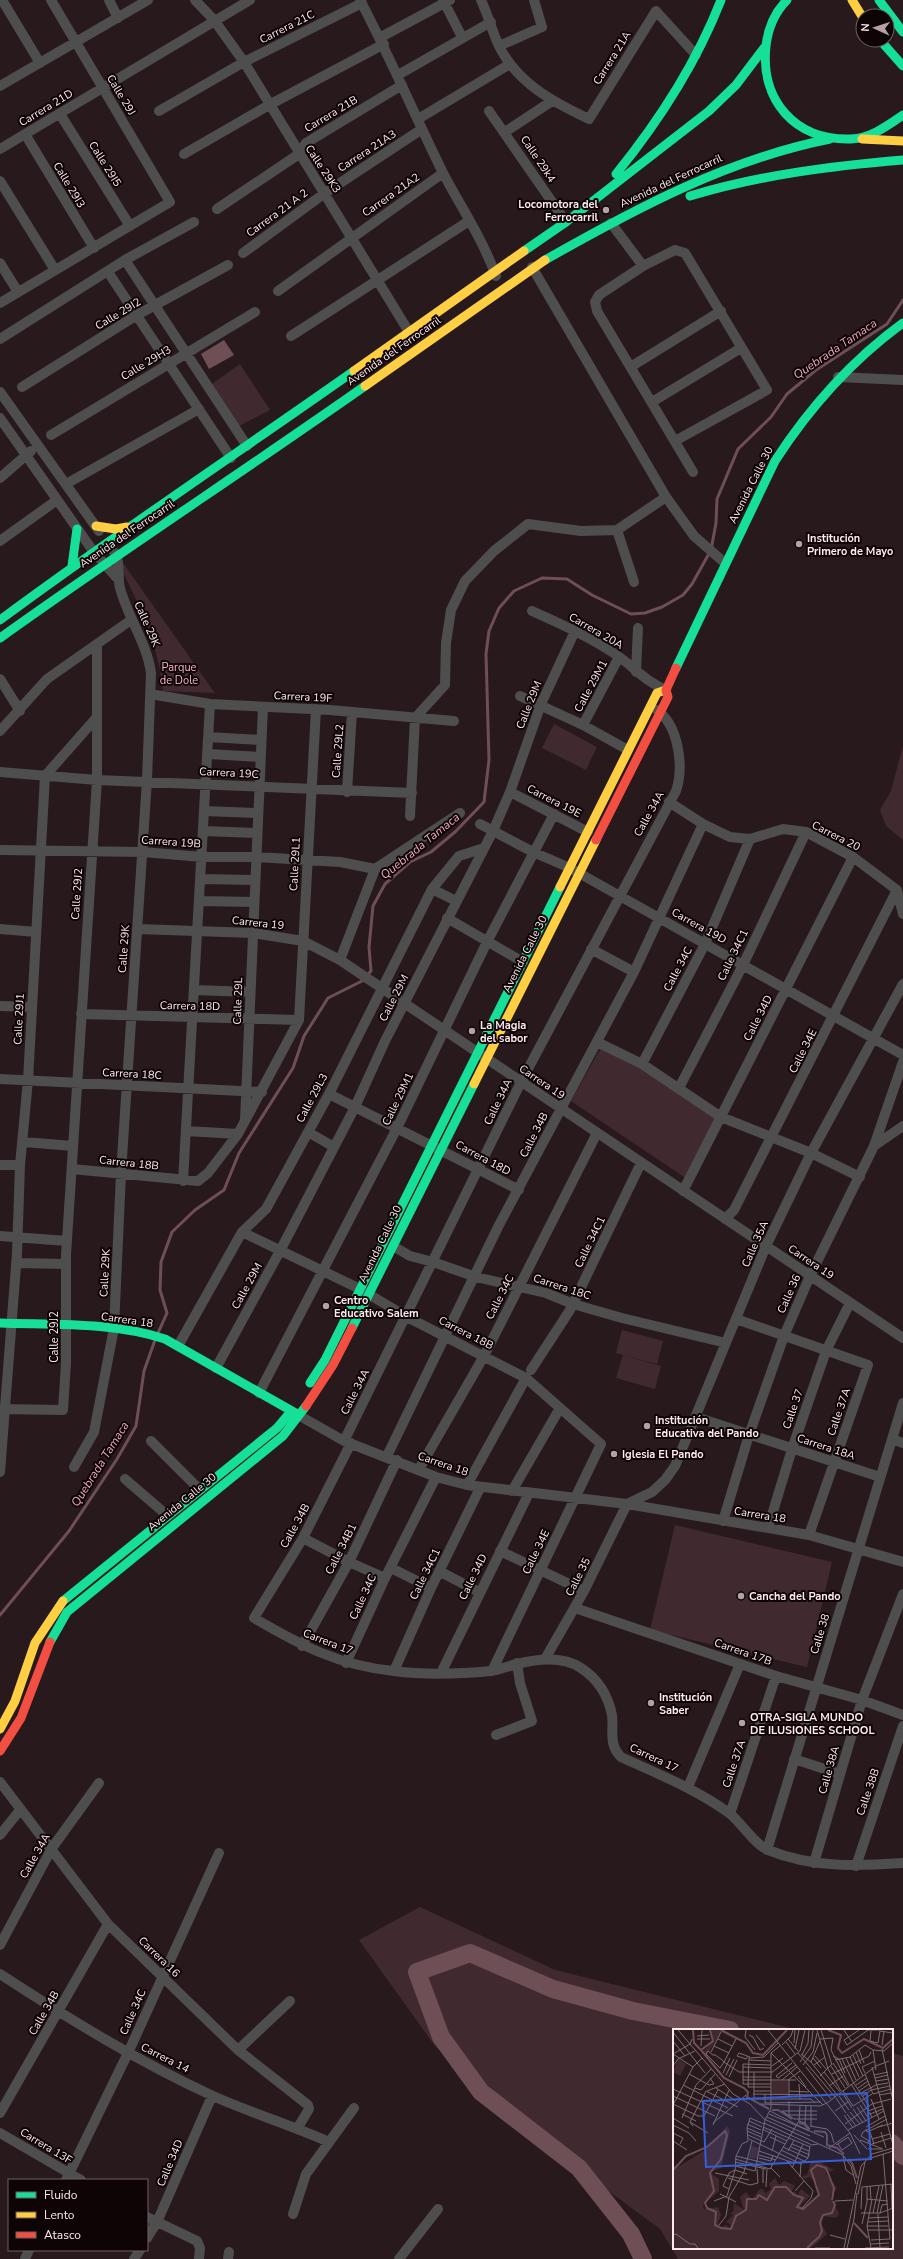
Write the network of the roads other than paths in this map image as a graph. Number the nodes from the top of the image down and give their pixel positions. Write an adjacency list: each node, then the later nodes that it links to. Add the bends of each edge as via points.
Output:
1 (2, 0): 28 (street)
2 (51, 0): 22 (street, Calle 29J)
3 (109, 0): 15 (street)
4 (148, 0): 15 (street)
5 (195, 0): 16 (street, Calle 29K3)
6 (250, 0): 16 (street)
7 (481, 0): 17 (street)
8 (534, 0): 23 (street, via 542,27)
9 (776, 0): 18 (main road)
10 (788, 0): 18 (main road)
11 (879, 0): 19 (main road)
12 (361, 1): 21 (street); 27 (street, Carrera 21C)
13 (446, 1): 20 (street); 21 (street)
14 (719, 2): 26 (main road)
15 (118, 18): 22 (street)
16 (214, 20): 27 (street, Calle 29K3); 34 (street)
17 (491, 22): 20 (street); 23 (street)
18 (770, 25): 24 (main road)
19 (903, 32)
20 (462, 37): 31 (street)
21 (382, 41): 31 (street); 36 (street)
22 (75, 44): 28 (street); 34 (street, Calle 29J)
23 (499, 46): 29 (street)
24 (764, 48): 45 (main road, via 764,68 769,89 779,107 793,122 811,133); 55 (main road, Avenida del Ferrocarril, via 736,85 710,111)
25 (887, 48): 30 (main road)
26 (696, 55): 35 (street, Carrera 21A, via 656,11 589,119); 55 (main road, via 640,144)
27 (244, 62): 36 (street, Calle 29K3); 38 (street, Carrera 21C)
28 (40, 63): 33 (street)
29 (510, 64): 35 (street, via 536,90); 41 (street)
30 (903, 66)
31 (398, 75): 32 (street)
32 (402, 85): 41 (street); 50 (street, Carrera 21B, via 306,143)
33 (0, 86)
34 (103, 88): 39 (street, Carrera 21D); 62 (street, Calle 29J, via 170,202)
35 (552, 101): 43 (street)
36 (269, 105): 49 (street); 50 (street, Calle 29K3)
37 (489, 111): 43 (street, Calle 29k4)
38 (160, 112)
39 (60, 114): 44 (street, Carrera 21D); 62 (street, Calle 29I5)
40 (903, 115): 46 (main road, via 891,126)
41 (418, 119): 42 (street)
42 (422, 129): 52 (street); 54 (street, Carrera 21A3)
43 (505, 132): 60 (street, Calle 29k4)
44 (25, 134): 48 (street, Carrera 21D); 64 (street, Calle 29I3)
45 (830, 139): 46 (main road); 57 (main road, Avenida del Ferrocarril, via 731,167)
46 (862, 139): 47 (main road)
47 (903, 141)
48 (0, 149)
49 (184, 154)
50 (299, 154): 54 (street, Calle 29K3); 56 (street, Carrera 21B)
51 (903, 160): 57 (main road, via 831,166 726,184)
52 (443, 173): 58 (street); 63 (street, Carrera 21A2)
53 (0, 180): 71 (street)
54 (325, 192): 63 (street, Calle 29K3); 65 (street, Carrera 21 A 2)
55 (593, 202): 60 (main road, Avenida del Ferrocarril)
56 (217, 209)
57 (623, 216): 61 (main road, Avenida del Ferrocarril)
58 (469, 221): 73 (street, via 487,252); 74 (street)
59 (194, 222): 66 (street)
60 (566, 222): 73 (main road, Avenida del Ferrocarril)
61 (611, 223): 69 (street); 70 (main road, Avenida del Ferrocarril)
62 (130, 226): 64 (street)
63 (353, 237): 74 (street, Calle 29K3); 76 (street, Carrera 21A2)
64 (94, 248): 71 (street)
65 (243, 253)
66 (126, 260): 72 (street); 79 (street)
67 (0, 263): 77 (street)
68 (228, 265): 79 (street, Calle 29I2)
69 (642, 266): 80 (street, via 675,250 681,250); 90 (street, via 599,295 595,302 597,311)
70 (532, 267): 75 (main road, Avenida del Ferrocarril); 107 (street)
71 (55, 270): 77 (street)
72 (108, 272): 82 (street); 86 (street)
73 (494, 272): 75 (street); 84 (main road, Avenida del Ferrocarril)
74 (378, 280): 84 (street, Calle 29K3); 85 (street)
75 (500, 290): 116 (main road, Avenida del Ferrocarril, via 291,438)
76 (278, 291)
77 (18, 292): 78 (street)
78 (0, 303)
79 (156, 305): 82 (street, Calle 29I2); 88 (street)
80 (721, 311): 87 (street); 90 (street)
81 (254, 312): 88 (street, Calle 29H3)
82 (137, 315): 89 (street); 93 (street, Calle 29I2)
83 (903, 323): 91 (main road, Avenida Calle 30)
84 (409, 332): 101 (main road, Avenida del Ferrocarril)
85 (292, 336)
86 (0, 339)
87 (741, 348): 95 (street); 99 (street, via 767,390)
88 (185, 353): 89 (street, Calle 29H3); 101 (street)
89 (168, 363): 96 (street); 98 (street, Calle 29H3)
90 (632, 366): 95 (street)
91 (838, 377): 92 (street); 117 (main road, Avenida Calle 30, via 795,429 775,461)
92 (903, 380)
93 (22, 387)
94 (0, 392): 100 (street)
95 (652, 402): 99 (street)
96 (199, 409): 103 (street); 106 (street)
97 (0, 419): 102 (street)
98 (51, 435)
99 (675, 441): 104 (street)
100 (37, 446): 102 (street); 106 (street)
101 (247, 446): 103 (main road, Avenida del Ferrocarril)
102 (26, 456): 105 (street); 108 (street)
103 (231, 458): 110 (main road, Avenida del Ferrocarril)
104 (693, 472)
105 (0, 478)
106 (66, 484): 109 (street)
107 (666, 497): 112 (street); 117 (street, via 694,536)
108 (57, 500): 111 (street); 113 (street)
109 (96, 526): 110 (main road, via 116,529); 114 (street)
110 (128, 526): 114 (main road, Avenida del Ferrocarril)
111 (78, 529): 115 (street); 119 (main road)
112 (617, 530): 121 (street); 144 (street, via 581,531 528,524 494,551 462,586 451,610 446,643 445,685)
113 (0, 541)
114 (107, 541): 115 (main road, Avenida del Ferrocarril); 116 (street)
115 (93, 551): 118 (street); 119 (main road, Avenida del Ferrocarril)
116 (116, 555): 118 (main road, Avenida del Ferrocarril); 120 (street, Calle 29K)
117 (725, 563): 132 (main road, Avenida Calle 30)
118 (103, 564): 120 (street, Calle 29K); 127 (main road, Avenida del Ferrocarril)
119 (72, 566): 123 (main road, Avenida del Ferrocarril)
120 (117, 578): 124 (street, Calle 29K)
121 (634, 582)
122 (532, 611): 126 (street, Carrera 20A)
123 (0, 620)
124 (131, 620): 128 (street); 133 (street, Calle 29K, via 149,658)
125 (638, 628): 130 (street)
126 (575, 631): 129 (street, Carrera 20A); 136 (street, Calle 29M)
127 (0, 638)
128 (98, 644): 140 (street, via 47,679); 143 (street, Calle 29J2)
129 (619, 657): 130 (street, Carrera 20A); 146 (street, Calle 29M1)
130 (636, 672): 132 (street, Carrera 20A, via 652,684)
131 (0, 679): 140 (street)
132 (666, 690): 137 (main road, Avenida Calle 30, via 657,693); 142 (main road, Avenida Calle 30, via 668,697)
133 (150, 694): 135 (street, Carrera 19F); 156 (street, Calle 29K)
134 (520, 696): 136 (street)
135 (210, 704): 138 (street, Carrera 19F); 148 (street)
136 (541, 704): 146 (street); 161 (street, Calle 29M)
137 (651, 705): 142 (street); 150 (main road, Avenida Calle 30)
138 (262, 707): 139 (street, Carrera 19F); 149 (street, Calle 29L)
139 (316, 709): 141 (street, Carrera 19F); 159 (street, Calle 29L1)
140 (20, 711): 147 (street)
141 (352, 712): 144 (street, Carrera 19F); 160 (street, Calle 29L2)
142 (660, 712): 163 (street, Calle 34A, via 673,732 678,746 681,777); 189 (main road, Avenida Calle 30)
143 (98, 717): 154 (street); 155 (street, Calle 29J2)
144 (415, 718): 145 (street, Carrera 19F); 162 (street)
145 (454, 721)
146 (583, 725): 150 (street)
147 (0, 731)
148 (208, 737): 149 (street); 151 (street)
149 (261, 740): 152 (street, Calle 29L)
150 (628, 750): 174 (main road, Avenida Calle 30)
151 (208, 754): 152 (street); 157 (street)
152 (260, 757): 158 (street, Calle 29L)
153 (0, 772): 154 (street, Carrera 19C)
154 (45, 776): 155 (street, Carrera 19C); 179 (street, Calle 29J1)
155 (97, 780): 156 (street, Carrera 19C); 180 (street, Calle 29J2)
156 (147, 780): 157 (street, Carrera 19C); 181 (street, Calle 29K)
157 (206, 784): 158 (street, Carrera 19C); 164 (street)
158 (259, 787): 159 (street, Carrera 19C); 165 (street, Calle 29L)
159 (311, 790): 160 (street, Carrera 19C); 186 (street, Calle 29L1)
160 (347, 792): 162 (street, Carrera 19C)
161 (510, 792): 167 (street, Carrera 19E); 172 (street, Calle 29M)
162 (412, 793): 168 (street)
163 (669, 802): 170 (street, Carrera 20); 194 (street, Calle 34A)
164 (204, 811): 165 (street); 171 (street)
165 (258, 813): 173 (street, Calle 29L)
166 (460, 813): 188 (street)
167 (554, 814): 174 (street, Carrera 19E); 182 (street, Calle 29M1)
168 (410, 816)
169 (480, 824): 172 (street, Carrera 19D)
170 (703, 824): 176 (street, Carrera 20, via 730,838); 200 (street, Calle 34B)
171 (203, 831): 173 (street); 183 (street)
172 (493, 831): 177 (street, Calle 29M); 182 (street, Carrera 19D)
173 (257, 832): 184 (street, Calle 29L)
174 (588, 832): 187 (main road, Avenida Calle 30)
175 (806, 832): 176 (street, Carrera 20, via 783,829); 185 (street, Carrera 20); 212 (street, Calle 34C1)
176 (750, 839): 208 (street, Calle 34C)
177 (484, 848): 192 (street, Calle 29L3, via 459,856); 196 (street, Calle 29M)
178 (0, 850): 179 (street, Carrera 19B)
179 (41, 850): 180 (street, Carrera 19B); 204 (street, Calle 29J1)
180 (92, 851): 181 (street, Carrera 19B); 222 (street, Calle 29J2)
181 (142, 852): 183 (street, Carrera 19B); 202 (street, Calle 29K)
182 (533, 852): 187 (street, Carrera 19D); 207 (street, Calle 29M1)
183 (202, 857): 184 (street, Carrera 19B); 190 (street)
184 (256, 857): 186 (street, Carrera 19B); 191 (street, Calle 29L)
185 (853, 857): 193 (street, Carrera 20); 216 (street, Calle 34D)
186 (307, 860): 188 (street, Carrera 19B, via 340,862); 206 (street, Calle 29L1)
187 (570, 868): 189 (street, Carrera 19D); 211 (main road, Avenida Calle 30)
188 (375, 870): 210 (street)
189 (580, 874): 194 (street, Carrera 19D); 233 (main road, Avenida Calle 30)
190 (200, 879): 191 (street); 195 (street)
191 (255, 880): 197 (street, Calle 29L)
192 (432, 889): 196 (street); 215 (street, Calle 29L3)
193 (897, 890): 198 (street); 223 (street, Calle 34E)
194 (619, 896): 200 (street, Carrera 19D); 209 (street, Calle 34A)
195 (199, 901): 197 (street); 203 (street)
196 (456, 901): 199 (street, Calle 29M)
197 (254, 902): 205 (street, Calle 29L)
198 (903, 914)
199 (447, 918): 207 (street); 219 (street, Calle 29M)
200 (660, 919): 208 (street, Carrera 19D); 213 (street, Calle 34B)
201 (0, 929): 204 (street)
202 (138, 929): 203 (street, Carrera 19); 224 (street, Calle 29K)
203 (198, 931): 205 (street, Carrera 19); 217 (street)
204 (36, 932): 221 (street, Calle 29J1)
205 (253, 932): 206 (street, Carrera 19); 218 (street, Calle 29L)
206 (303, 941): 210 (street, Carrera 19); 227 (street, Calle 29L1)
207 (487, 942): 211 (street); 228 (street, Calle 29M1)
208 (705, 944): 212 (street, Carrera 19D); 235 (street, Calle 34C)
209 (591, 949): 213 (street); 238 (street, Calle 34A)
210 (340, 960): 215 (street, Carrera 19)
211 (523, 962): 231 (main road, Avenida Calle 30)
212 (743, 965): 216 (street, Carrera 19D); 242 (street, Calle 34C1)
213 (634, 972): 230 (street, Calle 34B)
214 (903, 984): 229 (street, Calle 35A)
215 (377, 985): 219 (street, Carrera 19); 245 (street, Calle 29L3)
216 (786, 989): 223 (street, Carrera 19D); 248 (street, Calle 34D)
217 (194, 990): 218 (street); 225 (street)
218 (250, 992): 226 (street, Calle 29L)
219 (405, 1004): 228 (street, Carrera 19); 246 (street, Calle 29M)
220 (0, 1006): 221 (street)
221 (32, 1007): 237 (street, Calle 29J1)
222 (81, 1014): 224 (street, Carrera 18D); 239 (street, Calle 29J2)
223 (834, 1016): 229 (street, Carrera 19D); 256 (street, Calle 34E)
224 (132, 1017): 225 (street, Carrera 18D); 240 (street, Calle 29K)
225 (193, 1018): 226 (street, Carrera 18D); 241 (street)
226 (249, 1019): 227 (street, Carrera 18D); 243 (street, Calle 29L)
227 (299, 1020): 244 (street, Carrera 18B)
228 (444, 1031): 231 (street, Carrera 19); 251 (street, Calle 29M1)
229 (873, 1038): 232 (street, Carrera 19D); 262 (street, Calle 35A)
230 (597, 1042): 235 (street); 247 (street, Calle 34B)
231 (477, 1052): 233 (street, Carrera 19); 260 (main road, Avenida Calle 30)
232 (903, 1055)
233 (486, 1058): 238 (street, Carrera 19); 260 (main road, Avenida Calle 30)
234 (903, 1062): 259 (street, Calle 36)
235 (642, 1064): 242 (street)
236 (0, 1079): 237 (street, Carrera 18C)
237 (28, 1080): 239 (street, Carrera 18C); 257 (street, Calle 29J1)
238 (521, 1082): 247 (street, Carrera 19); 267 (street, Calle 34A)
239 (77, 1083): 240 (street, Carrera 18C); 258 (street, Calle 29J2)
240 (128, 1085): 241 (street, Carrera 18C); 268 (street, Calle 29K)
241 (188, 1088): 243 (street, Carrera 18C); 252 (street)
242 (680, 1088): 248 (street)
243 (246, 1091): 244 (street, Carrera 18C); 249 (street, Calle 29L)
244 (262, 1092): 249 (street, Carrera 18B)
245 (329, 1094): 246 (street, Carrera 18D); 253 (street, Calle 29L3)
246 (356, 1107): 251 (street, Carrera 18D); 261 (street, Calle 29M)
247 (561, 1109): 254 (street, Carrera 19); 271 (street, Calle 34B)
248 (721, 1116): 256 (street); 272 (street, Calle 34D)
249 (245, 1122): 255 (street, Carrera 18B)
250 (903, 1126): 259 (street)
251 (397, 1128): 260 (street, Carrera 18D); 284 (street, Calle 29M1)
252 (186, 1131): 255 (street); 270 (street)
253 (308, 1132): 261 (street); 274 (street, Calle 29L3, via 266,1209)
254 (597, 1133): 263 (street, Carrera 19); 287 (street, Calle 34C)
255 (238, 1134): 270 (street, Carrera 18B, via 208,1173 198,1181)
256 (772, 1137): 262 (street); 273 (street, Calle 34E, via 734,1210)
257 (24, 1142): 258 (street); 265 (street, Calle 29J1)
258 (73, 1146): 266 (street, Calle 29J2)
259 (874, 1146): 269 (street, Calle 36)
260 (436, 1147): 267 (street, Carrera 18D); 278 (main road, Avenida Calle 30); 288 (main road, Avenida Calle 30)
261 (334, 1148): 280 (street, Calle 29M)
262 (812, 1153): 269 (street); 279 (street, Calle 35A)
263 (641, 1163): 272 (street, Carrera 19); 290 (street, Calle 34C1)
264 (0, 1165): 265 (street)
265 (20, 1165): 276 (street, Calle 29J1)
266 (72, 1169): 268 (street, Carrera 18B); 277 (street, Calle 29J2)
267 (478, 1169): 271 (street, Carrera 18D); 281 (street, Calle 34A)
268 (121, 1173): 270 (street, Carrera 18B); 296 (street, Calle 29K)
269 (860, 1177): 285 (street, Calle 36)
270 (183, 1181)
271 (519, 1190): 286 (street, Calle 34B, via 499,1225)
272 (683, 1191): 273 (street, Carrera 19)
273 (725, 1219): 279 (street, Carrera 19)
274 (242, 1232): 280 (street, Carrera 18B); 301 (street, Calle 29L3)
275 (0, 1236): 276 (street)
276 (18, 1238): 277 (street); 282 (street, Calle 29J1)
277 (67, 1241): 283 (street, Calle 29J2)
278 (393, 1246): 281 (street, Carrera 18C, via 410,1256); 288 (main road, Avenida Calle 30)
279 (766, 1246): 285 (street, Carrera 19); 292 (street, Calle 35A)
280 (280, 1250): 284 (street, Carrera 18B); 304 (street, Calle 29M)
281 (432, 1262): 286 (street, Carrera 18C); 291 (street, Calle 34A)
282 (16, 1263): 283 (street); 294 (street, Calle 29J1)
283 (66, 1264): 295 (street, Calle 29J2)
284 (323, 1271): 288 (street, Carrera 18B); 306 (street, Calle 29M1)
285 (810, 1276): 289 (street, Carrera 19); 297 (street, Calle 36)
286 (476, 1277): 287 (street, Carrera 18C); 298 (street, Calle 34B)
287 (519, 1286): 290 (street, Carrera 18C); 303 (street, Calle 34C)
288 (364, 1292): 291 (street, Carrera 18B); 310 (main road, Avenida Calle 30, via 333,1365)
289 (850, 1303): 299 (street, Carrera 19); 302 (street, Calle 37)
290 (573, 1304): 300 (street, Carrera 18C); 305 (street, Calle 34C1)
291 (407, 1317): 298 (street, Carrera 18B); 315 (street, Calle 34A)
292 (736, 1319): 297 (street); 300 (street, Calle 35A)
293 (0, 1323): 294 (main road, Carrera 18)
294 (12, 1323): 295 (main road, Carrera 18); 309 (street, Calle 29J1)
295 (66, 1326): 296 (main road, Carrera 18); 309 (street, Calle 29J2, via 63,1410)
296 (114, 1328): 301 (main road, Carrera 18, via 143,1332); 323 (street, via 94,1432)
297 (784, 1336): 302 (street); 312 (street, Calle 36)
298 (446, 1337): 303 (street, Carrera 18B); 319 (street, Calle 34B)
299 (903, 1338)
300 (726, 1343): 311 (street, Calle 35A)
301 (178, 1346): 304 (main road, Carrera 18)
302 (826, 1351): 318 (street, Calle 37); 322 (street, Calle 37A, via 868,1365)
303 (484, 1356): 305 (street, Carrera 18B); 324 (street, Calle 34C)
304 (216, 1368): 306 (main road, Carrera 18)
305 (529, 1374): 308 (street, Carrera 18B); 329 (street, Calle 34C1)
306 (260, 1393): 310 (main road, Carrera 18)
307 (903, 1403): 313 (street, Calle 38)
308 (560, 1408): 317 (street, Carrera 18B); 332 (street)
309 (2, 1409): 320 (street, Calle 29J1)
310 (296, 1413): 315 (street, Carrera 18); 331 (main road, Avenida Calle 30); 370 (main road, Avenida Calle 30, via 284,1436 68,1612 46,1650 21,1718)
311 (696, 1417): 312 (street, Carrera 18A); 335 (street, Calle 35A, via 676,1466 665,1480 652,1492)
312 (749, 1435): 318 (street, Carrera 18A); 337 (street, Calle 36)
313 (892, 1439): 316 (street); 327 (street, Calle 38)
314 (151, 1441): 331 (street)
315 (347, 1442): 319 (street, Carrera 18); 340 (street, Calle 34B)
316 (903, 1443)
317 (601, 1444): 334 (street, Calle 34E)
318 (792, 1449): 322 (street, Carrera 18A); 338 (street, Calle 37)
319 (387, 1456): 321 (street, Carrera 18)
320 (0, 1457): 325 (street, Calle 29J1)
321 (397, 1460): 324 (street, Carrera 18); 343 (street, Calle 34B1)
322 (834, 1462): 327 (street, Carrera 18A); 339 (street, Calle 37A)
323 (74, 1467)
324 (419, 1469): 326 (street, Carrera 18)
325 (0, 1472)
326 (436, 1477): 329 (street, Carrera 18); 345 (street, Calle 34C)
327 (880, 1477): 341 (street, Calle 38)
328 (124, 1479): 336 (street)
329 (467, 1485): 330 (street, Carrera 18)
330 (480, 1488): 332 (street, Carrera 18); 347 (street, Calle 34C1)
331 (200, 1490): 336 (main road, Avenida Calle 30)
332 (512, 1491): 333 (street, Carrera 18)
333 (529, 1493): 334 (street, Carrera 18); 342 (street, Calle 34D)
334 (576, 1497): 335 (street, Carrera 18); 346 (street, Calle 34E)
335 (627, 1504): 337 (street, Carrera 18); 350 (street, Calle 35)
336 (168, 1516): 368 (main road, Avenida Calle 30, via 59,1604 35,1643 15,1701)
337 (723, 1521): 338 (street, Carrera 18)
338 (768, 1528): 339 (street, Carrera 18)
339 (809, 1535): 341 (street, Carrera 18)
340 (304, 1538): 343 (street); 354 (street, Calle 34B)
341 (859, 1548): 344 (street, Carrera 18); 364 (street, Calle 38)
342 (500, 1551): 346 (street); 351 (street, Calle 34D)
343 (349, 1562): 348 (street); 355 (street, Calle 34B1)
344 (903, 1562)
345 (391, 1568): 348 (street, Calle 34C); 349 (street)
346 (541, 1570): 350 (street); 360 (street, Calle 34E)
347 (439, 1571): 349 (street, Calle 34C1); 351 (street)
348 (385, 1578): 357 (street, Calle 34C)
349 (431, 1588): 361 (street, Calle 34C1)
350 (584, 1591): 353 (street, Calle 35)
351 (479, 1592): 362 (street, Calle 34D)
352 (903, 1594): 365 (street, Calle 38A)
353 (575, 1608): 356 (street, Calle 35); 359 (street, Carrera 17B)
354 (254, 1618): 355 (street, Carrera 17)
355 (302, 1646): 357 (street, Carrera 17)
356 (545, 1659): 358 (street, Carrera 17); 375 (street, Carrera 17, via 563,1661 580,1667 598,1683 612,1715 612,1744 615,1752)
357 (346, 1663): 361 (street, Carrera 17)
358 (517, 1664): 360 (street, Carrera 17); 369 (street, via 532,1721)
359 (740, 1664): 363 (street, Carrera 17B); 375 (street)
360 (492, 1671): 362 (street, Carrera 17)
361 (394, 1672): 362 (street, Carrera 17)
362 (441, 1673)
363 (776, 1676): 364 (street, Carrera 17B); 377 (street, Calle 37A)
364 (816, 1687): 365 (street, Carrera 17B); 371 (street, Calle 38)
365 (862, 1700): 366 (street, Carrera 17B); 372 (street, Calle 38A)
366 (903, 1715)
367 (903, 1726): 384 (street, Calle 38B)
368 (0, 1730)
369 (496, 1734)
370 (0, 1751)
371 (794, 1759): 372 (street); 380 (street, Calle 38)
372 (840, 1774): 382 (street, Calle 38A)
373 (0, 1782): 376 (street, Carrera 16)
374 (99, 1783): 379 (street, Calle 34A)
375 (688, 1787): 377 (street, Carrera 17)
376 (20, 1810): 378 (street); 379 (street, Carrera 16)
377 (730, 1814): 380 (street, Carrera 17)
378 (0, 1835)
379 (52, 1848): 385 (street, Carrera 16); 386 (street, Calle 34A)
380 (767, 1850): 382 (street, Carrera 17)
381 (219, 1853): 388 (street, Calle 34C)
382 (814, 1863): 384 (street, Carrera 17)
383 (903, 1864): 384 (street, Carrera 17)
384 (856, 1866)
385 (108, 1924): 388 (street, Carrera 16); 390 (street, Calle 34B)
386 (0, 1945)
387 (0, 1974): 390 (street, Carrera 14)
388 (162, 1975): 391 (street, Carrera 16); 392 (street, Calle 34C)
389 (290, 2001): 391 (street)
390 (59, 2012): 392 (street, Carrera 14); 395 (street, Calle 34B)
391 (238, 2050): 396 (street, Carrera 16, via 308,2105 309,2109)
392 (128, 2053): 393 (street, Carrera 14); 399 (street, Calle 34C)
393 (212, 2096): 396 (street, Carrera 14); 403 (street, Calle 34D)
394 (354, 2108): 398 (street)
395 (0, 2113)
396 (297, 2129): 398 (street, Carrera 14)
397 (0, 2132): 399 (street, Carrera 13F)
398 (329, 2142): 401 (street, via 306,2174)
399 (67, 2177)
400 (438, 2209): 406 (street)
401 (293, 2214)
402 (148, 2218): 403 (street)
403 (157, 2222): 404 (street, Calle 34D); 405 (street, via 199,2243)
404 (148, 2236)
405 (199, 2259)
406 (399, 2259)

